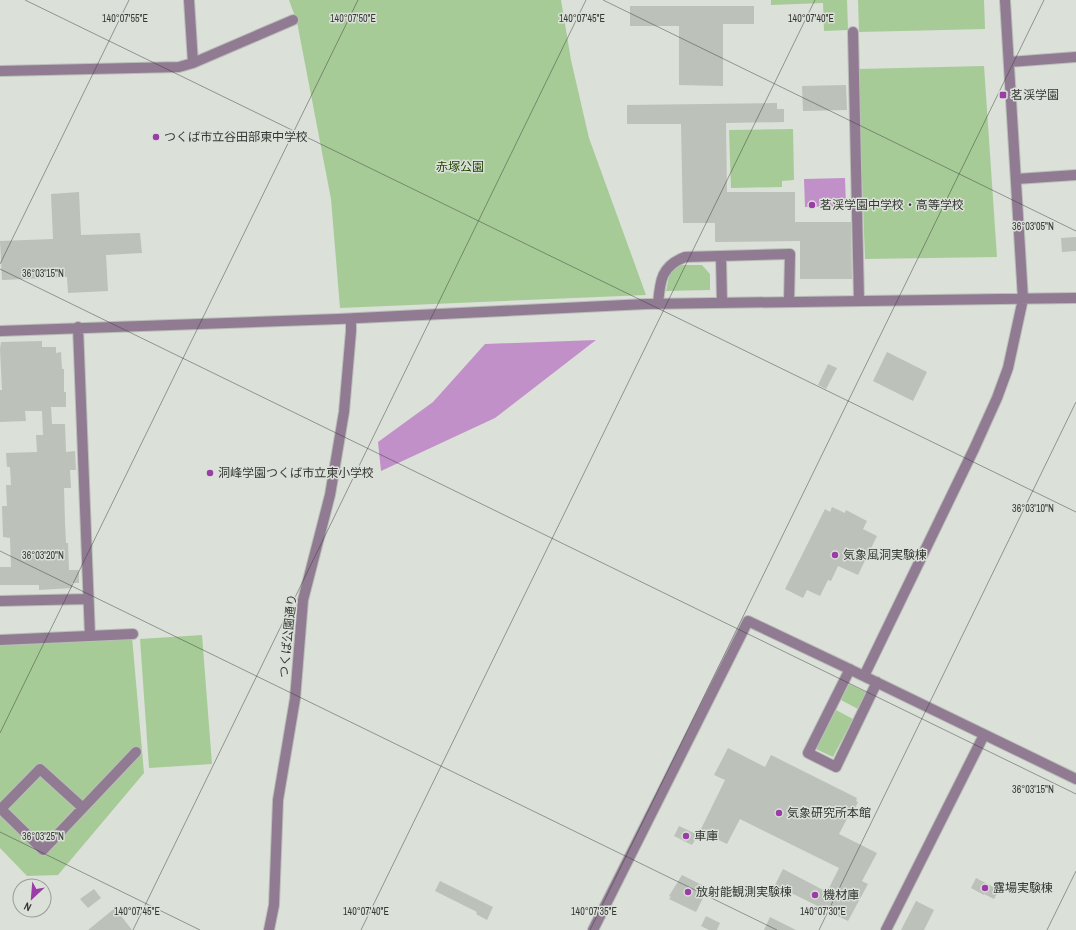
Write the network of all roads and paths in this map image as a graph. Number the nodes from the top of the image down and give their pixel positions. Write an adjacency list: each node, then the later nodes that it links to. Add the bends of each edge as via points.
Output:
1 (189, 0): 7 (street)
2 (1005, 0): 6 (street)
3 (293, 20): 7 (street)
4 (853, 32): 14 (street)
5 (1076, 58): 6 (street)
6 (1009, 62): 10 (street)
7 (193, 63): 8 (street, via 178,67)
8 (0, 71)
9 (1076, 175): 10 (street)
10 (1016, 178): 12 (street)
11 (721, 256): 15 (street, via 790,254); 16 (street); 17 (street, via 684,257 674,261 665,270 661,279)
12 (1023, 298): 13 (street); 14 (street); 27 (street, via 1008,368 997,398)
13 (1076, 298)
14 (858, 301): 15 (street)
15 (789, 302): 16 (street)
16 (722, 303): 17 (street)
17 (658, 304): 19 (street, via 338,319)
18 (351, 323): 34 (street, つくば公園通り, via 344,412 330,494 303,600 295,699 278,800 274,905)
19 (78, 327): 20 (street); 21 (street)
20 (0, 331)
21 (88, 599): 22 (street); 24 (street)
22 (0, 601)
23 (133, 634): 24 (street)
24 (90, 636): 25 (street)
25 (0, 640)
26 (850, 669): 27 (street); 28 (street, via 808,753 836,767); 35 (street, via 748,621)
27 (864, 676): 28 (street)
28 (877, 682): 29 (street)
29 (984, 735): 31 (street); 36 (street)
30 (136, 752): 32 (street)
31 (1076, 779)
32 (83, 808): 33 (street, via 40,769); 33 (street, via 43,850)
33 (0, 809)
34 (269, 930)
35 (593, 930)
36 (886, 930)

